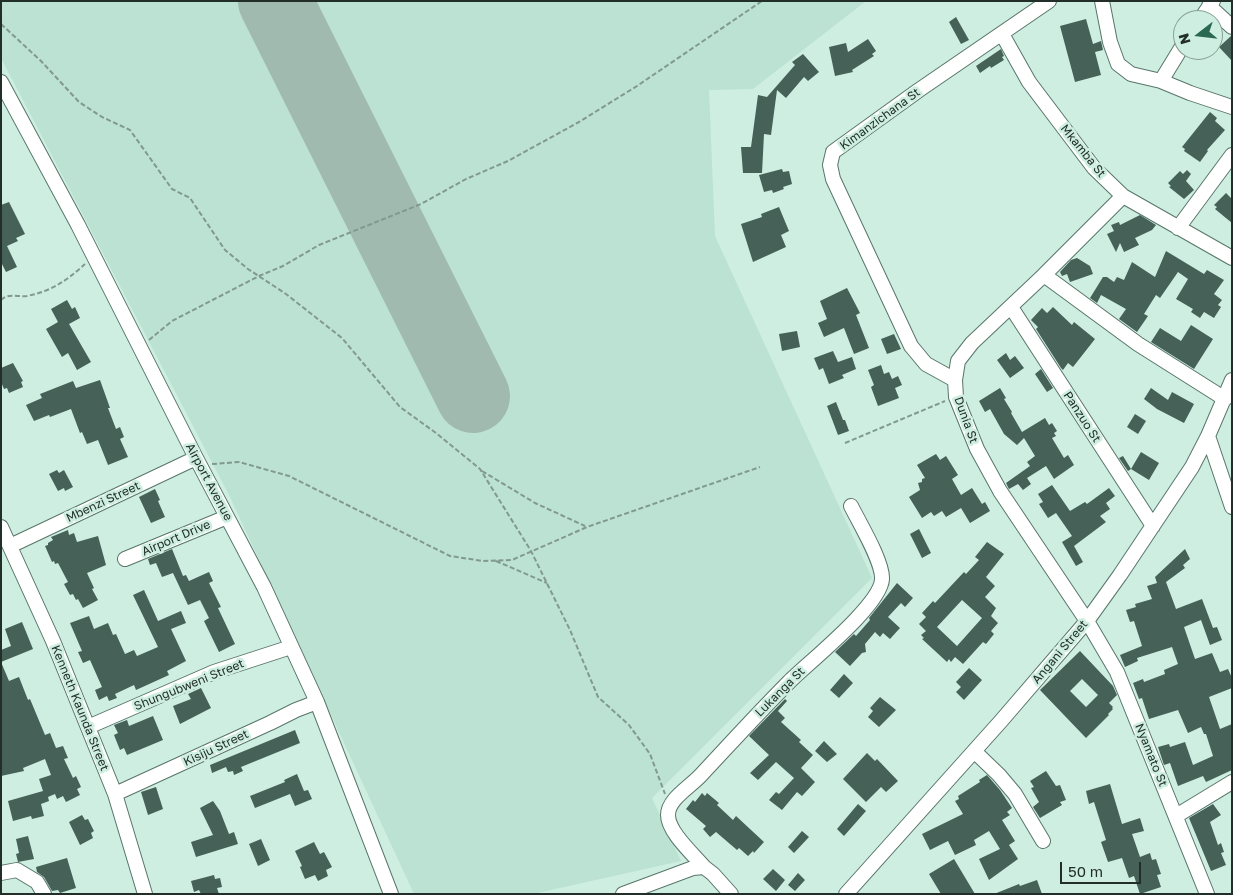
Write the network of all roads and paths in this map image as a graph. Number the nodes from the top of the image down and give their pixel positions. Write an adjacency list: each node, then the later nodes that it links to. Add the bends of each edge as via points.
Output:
1 (762, 1): 18 (path, via 637,86 508,162 466,179 421,204 319,245)
2 (1049, 1): 7 (street, Kimanzichana St)
3 (1102, 1): 10 (street, via 1118,64 1131,74)
4 (1211, 4): 6 (street)
5 (1, 24): 18 (path, via 80,102 130,130 172,189 190,198 225,250)
6 (1232, 26)
7 (1002, 34): 13 (street, Mkamba St, via 1029,82 1094,168); 22 (street, Kimanzichana St, via 833,152 830,165 833,179 912,346 926,364)
8 (1174, 60): 10 (street)
9 (1, 82): 16 (street, Airport Avenue)
10 (1161, 82): 11 (street)
11 (1232, 107)
12 (1232, 155): 14 (street)
13 (1123, 196): 14 (street, Mkamba St); 17 (street, Dunia St)
14 (1178, 228): 15 (street, Mkamba St)
15 (1232, 258)
16 (95, 261): 19 (path, via 54,288); 21 (street, Airport Avenue)
17 (1044, 275): 20 (street, Dunia St); 25 (street, via 1138,344)
18 (259, 276): 21 (path, via 172,322); 30 (path, via 342,338 400,407)
19 (1, 300)
20 (1011, 307): 22 (street, Dunia St, via 972,343 958,361); 34 (street, Panzuo St)
21 (139, 348): 28 (street, Airport Avenue)
22 (955, 380): 24 (street, Dunia St)
23 (1232, 380): 25 (street, Angani Street)
24 (956, 397): 27 (path); 42 (street, Dunia St, via 977,449 1000,491)
25 (1225, 399): 26 (street, Angani Street)
26 (1208, 436): 32 (street); 34 (street, Angani Street, via 1192,467)
27 (845, 443)
28 (198, 461): 33 (street, Airport Avenue); 37 (street, Mbenzi Street); 40 (path, via 239,462 289,476 450,556)
29 (760, 468): 36 (path)
30 (480, 469): 36 (path, via 535,503); 38 (path)
31 (851, 506): 49 (street, Lukanga St, via 881,568 882,581 878,592 857,618 791,680)
32 (1232, 507)
33 (227, 517): 39 (street, Airport Drive); 43 (street, Airport Avenue, via 264,586)
34 (1153, 526): 42 (street, Angani Street)
35 (1, 527): 37 (street, Kenneth Kaunda Street)
36 (587, 527): 38 (path)
37 (10, 546): 45 (street, Kenneth Kaunda Street)
38 (531, 551): 40 (path, via 512,560); 41 (path)
39 (125, 559)
40 (494, 560): 41 (path)
41 (547, 583): 49 (path, via 598,697 629,725 650,754)
42 (1087, 621): 46 (street, Angani Street); 50 (street, Nyamato St, via 1118,672)
43 (291, 647): 44 (street, Airport Avenue); 45 (street, Shungubweni Street, via 214,672)
44 (317, 702): 48 (street, Kisiju Street); 56 (street, Airport Avenue)
45 (88, 727): 48 (street, Kenneth Kaunda Street)
46 (974, 751): 51 (street, via 1015,794); 59 (street, Angani Street)
47 (1232, 782): 50 (street)
48 (115, 794): 55 (street, Kenneth Kaunda Street)
49 (670, 805): 52 (street, via 668,821 672,831)
50 (1176, 816): 60 (street, Nyamato St)
51 (1043, 841)
52 (704, 867): 57 (street, via 693,868); 58 (street)
53 (1, 873): 54 (street, via 17,870 37,882)
54 (44, 894)
55 (145, 894)
56 (392, 894)
57 (623, 894)
58 (731, 894)
59 (846, 894)
60 (1207, 894)

